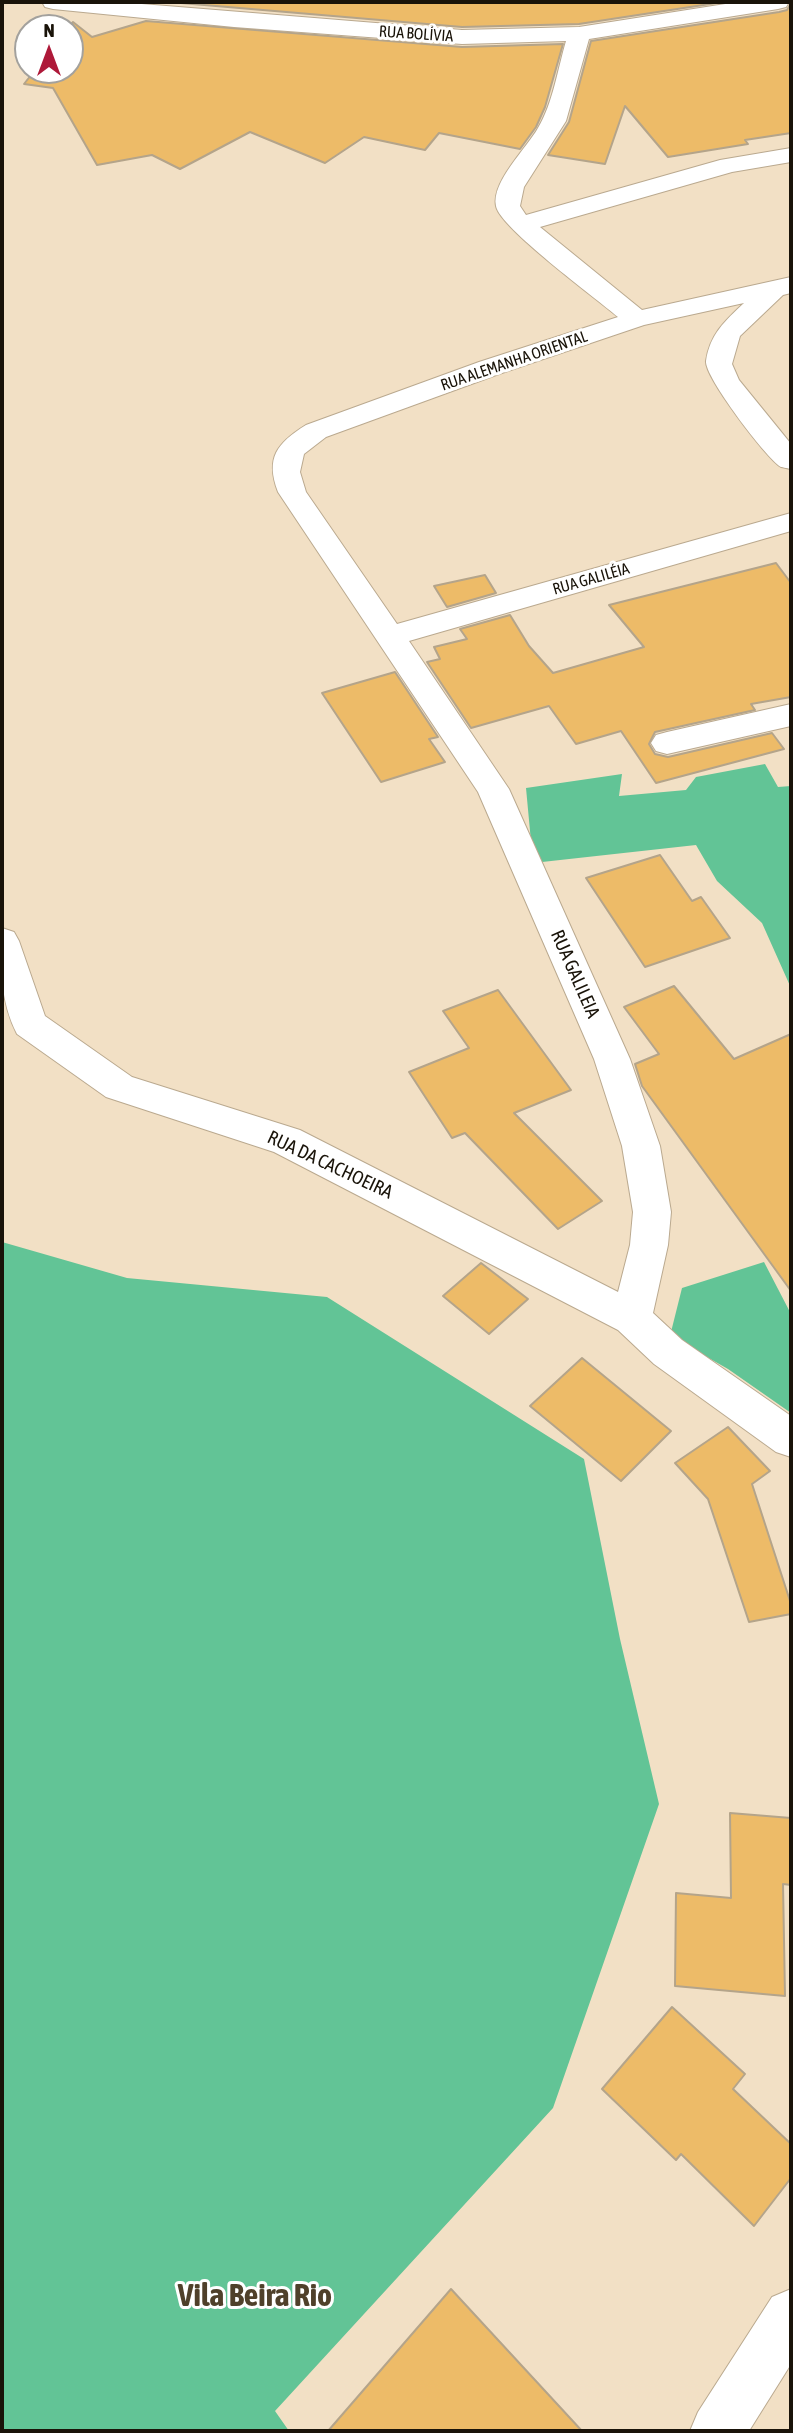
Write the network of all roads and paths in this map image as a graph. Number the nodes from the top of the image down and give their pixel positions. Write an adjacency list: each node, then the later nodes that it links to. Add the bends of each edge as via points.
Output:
1 (53, 2): 3 (street, RUA BOLÍVIA, via 422,35)
2 (778, 2): 3 (street, RUA BOLÍVIA)
3 (579, 34): 5 (street, via 548,135 507,195 507,206)
4 (791, 155): 5 (street, via 729,165)
5 (521, 223): 7 (street)
6 (783, 287): 7 (street, RUA ALEMANHA ORIENTAL); 8 (street, via 727,333 719,364 726,381 764,432)
7 (638, 319): 9 (street, RUA ALEMANHA ORIENTAL, via 316,431 300,440 285,462)
8 (791, 460)
9 (292, 492): 11 (street, RUA GALILEIA)
10 (791, 522): 11 (street, RUA GALILÉIA)
11 (391, 636): 15 (street, RUA GALILEIA, via 493,789 612,1059 641,1146 651,1203 649,1245)
12 (791, 715): 13 (street)
13 (667, 743)
14 (2, 941): 15 (street, RUA DA CACHOEIRA, via 30,1024 118,1087 287,1141)
15 (632, 1318): 16 (street, via 668,1352)
16 (791, 1439)
17 (791, 2316): 18 (street)
18 (717, 2431)

